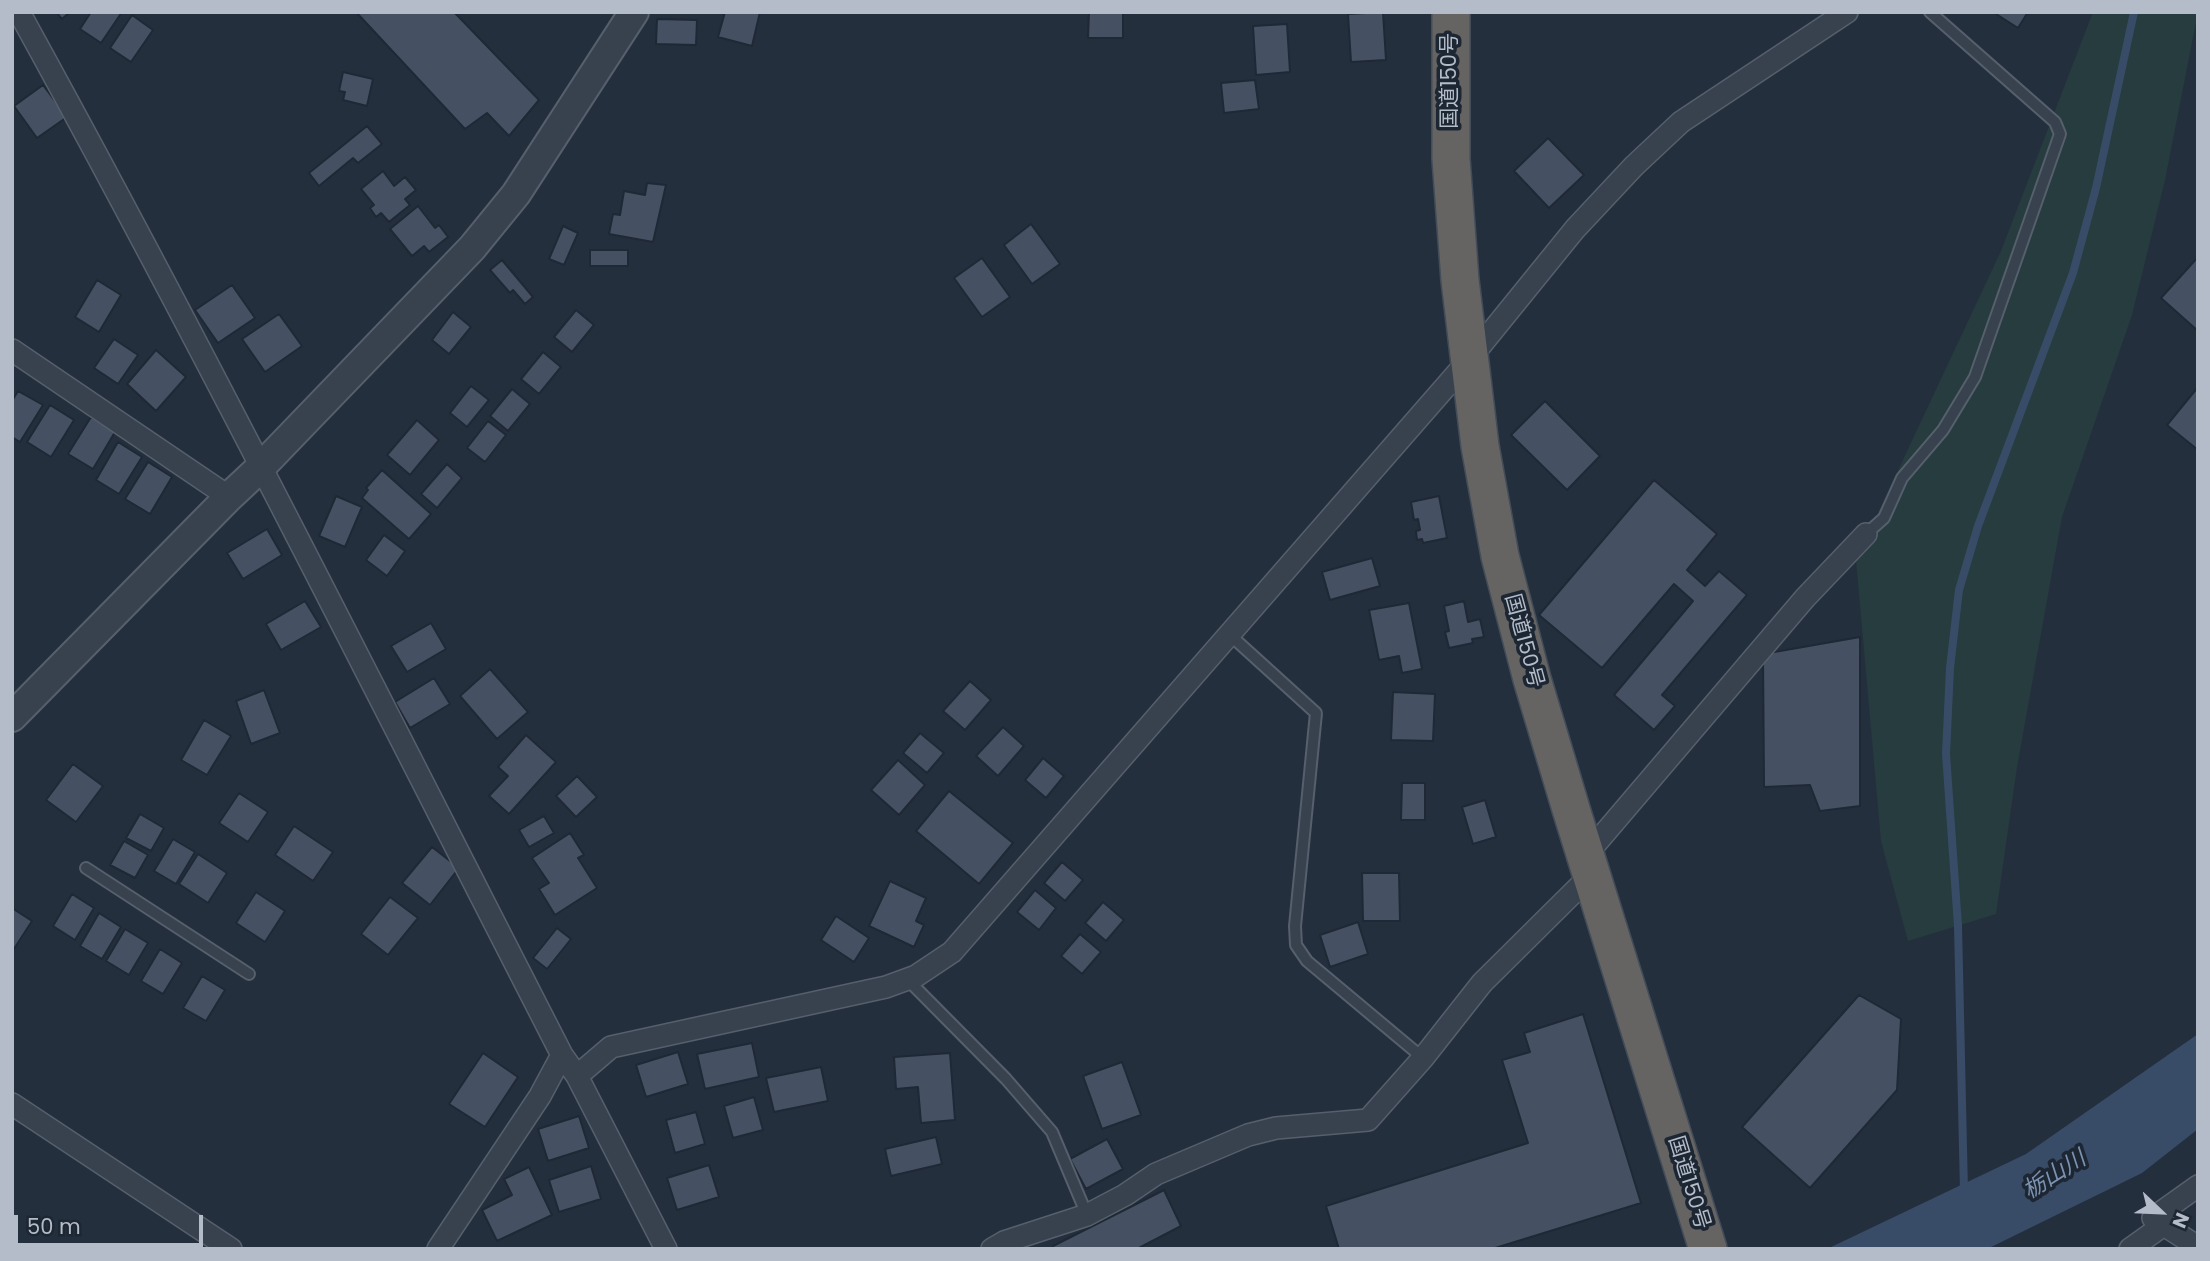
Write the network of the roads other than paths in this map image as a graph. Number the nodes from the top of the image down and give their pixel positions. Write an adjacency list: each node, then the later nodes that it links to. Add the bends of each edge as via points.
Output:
1 (19, 12): 8 (street)
2 (634, 12): 8 (street, via 508,205)
3 (1451, 12): 7 (highway, 国道150号, via 1451,159)
4 (1847, 12): 7 (street, via 1681,122 1575,229)
5 (1930, 12): 10 (lane, via 2055,122 2060,134 1975,377 1943,430 1902,478 1884,519)
6 (12, 350): 9 (street)
7 (1468, 361): 11 (street); 13 (highway, 国道150号, via 1500,556)
8 (261, 467): 9 (street); 17 (street)
9 (229, 497): 12 (street)
10 (1866, 534): 13 (street, via 1805,598)
11 (1228, 634): 16 (street, via 952,952); 18 (lane, via 1316,713 1296,945 1307,961)
12 (12, 717)
13 (1589, 864): 18 (street, via 1482,983); 29 (highway, 国道150号)
14 (86, 868): 15 (lane)
15 (249, 974)
16 (907, 979): 19 (street, via 611,1047); 22 (lane, via 1052,1132)
17 (562, 1055): 19 (street); 26 (street, via 540,1096)
18 (1423, 1058): 22 (street, via 1368,1120 1248,1135 1156,1174)
19 (577, 1076): 27 (street)
20 (12, 1104): 25 (street)
21 (2198, 1186): 23 (street, via 2153,1218)
22 (1087, 1215): 28 (street)
23 (2165, 1224): 24 (street); 30 (street)
24 (2198, 1247)
25 (231, 1249)
26 (438, 1249)
27 (666, 1249)
28 (992, 1249)
29 (1708, 1249)
30 (2130, 1249)

